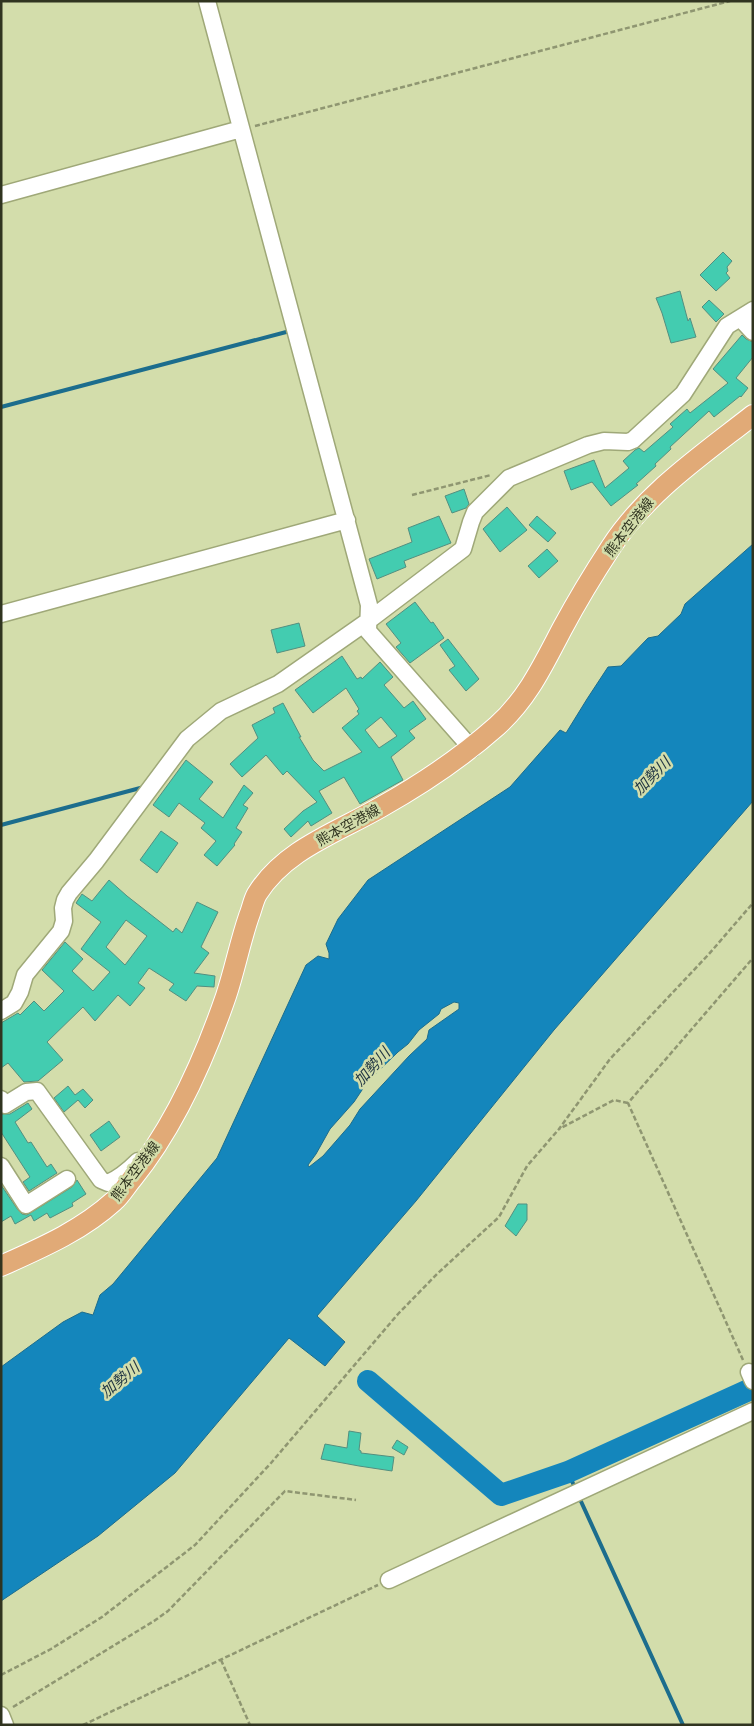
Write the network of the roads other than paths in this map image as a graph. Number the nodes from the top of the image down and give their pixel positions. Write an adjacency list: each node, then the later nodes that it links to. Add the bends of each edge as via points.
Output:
1 (207, 1): 2 (street)
2 (241, 130): 3 (street); 7 (street)
3 (1, 195)
4 (746, 314): 5 (street); 9 (street, via 728,326 683,394 633,440 604,440 509,478 475,512 463,549)
5 (753, 332)
6 (753, 416): 10 (main road, 熊本空港線, via 649,499 626,526 516,708)
7 (347, 520): 8 (street); 9 (street, via 369,605)
8 (1, 614)
9 (368, 621): 10 (street, via 368,631); 11 (street, via 278,684 221,711 187,739 69,893 63,908 61,931 25,975 14,1004)
10 (472, 749): 13 (main road, 熊本空港線, via 382,807 295,854 256,896 216,1023 177,1110)
11 (1, 1010)
12 (3, 1104): 13 (street, via 26,1092 37,1091 101,1180 108,1183 139,1160)
13 (147, 1160): 16 (main road, 熊本空港線, via 116,1200 78,1229)
14 (1, 1166): 15 (street, via 26,1205)
15 (68, 1179)
16 (1, 1266)
17 (753, 1411): 18 (street)
18 (389, 1580)
19 (1, 1715): 20 (street)
20 (6, 1725)

